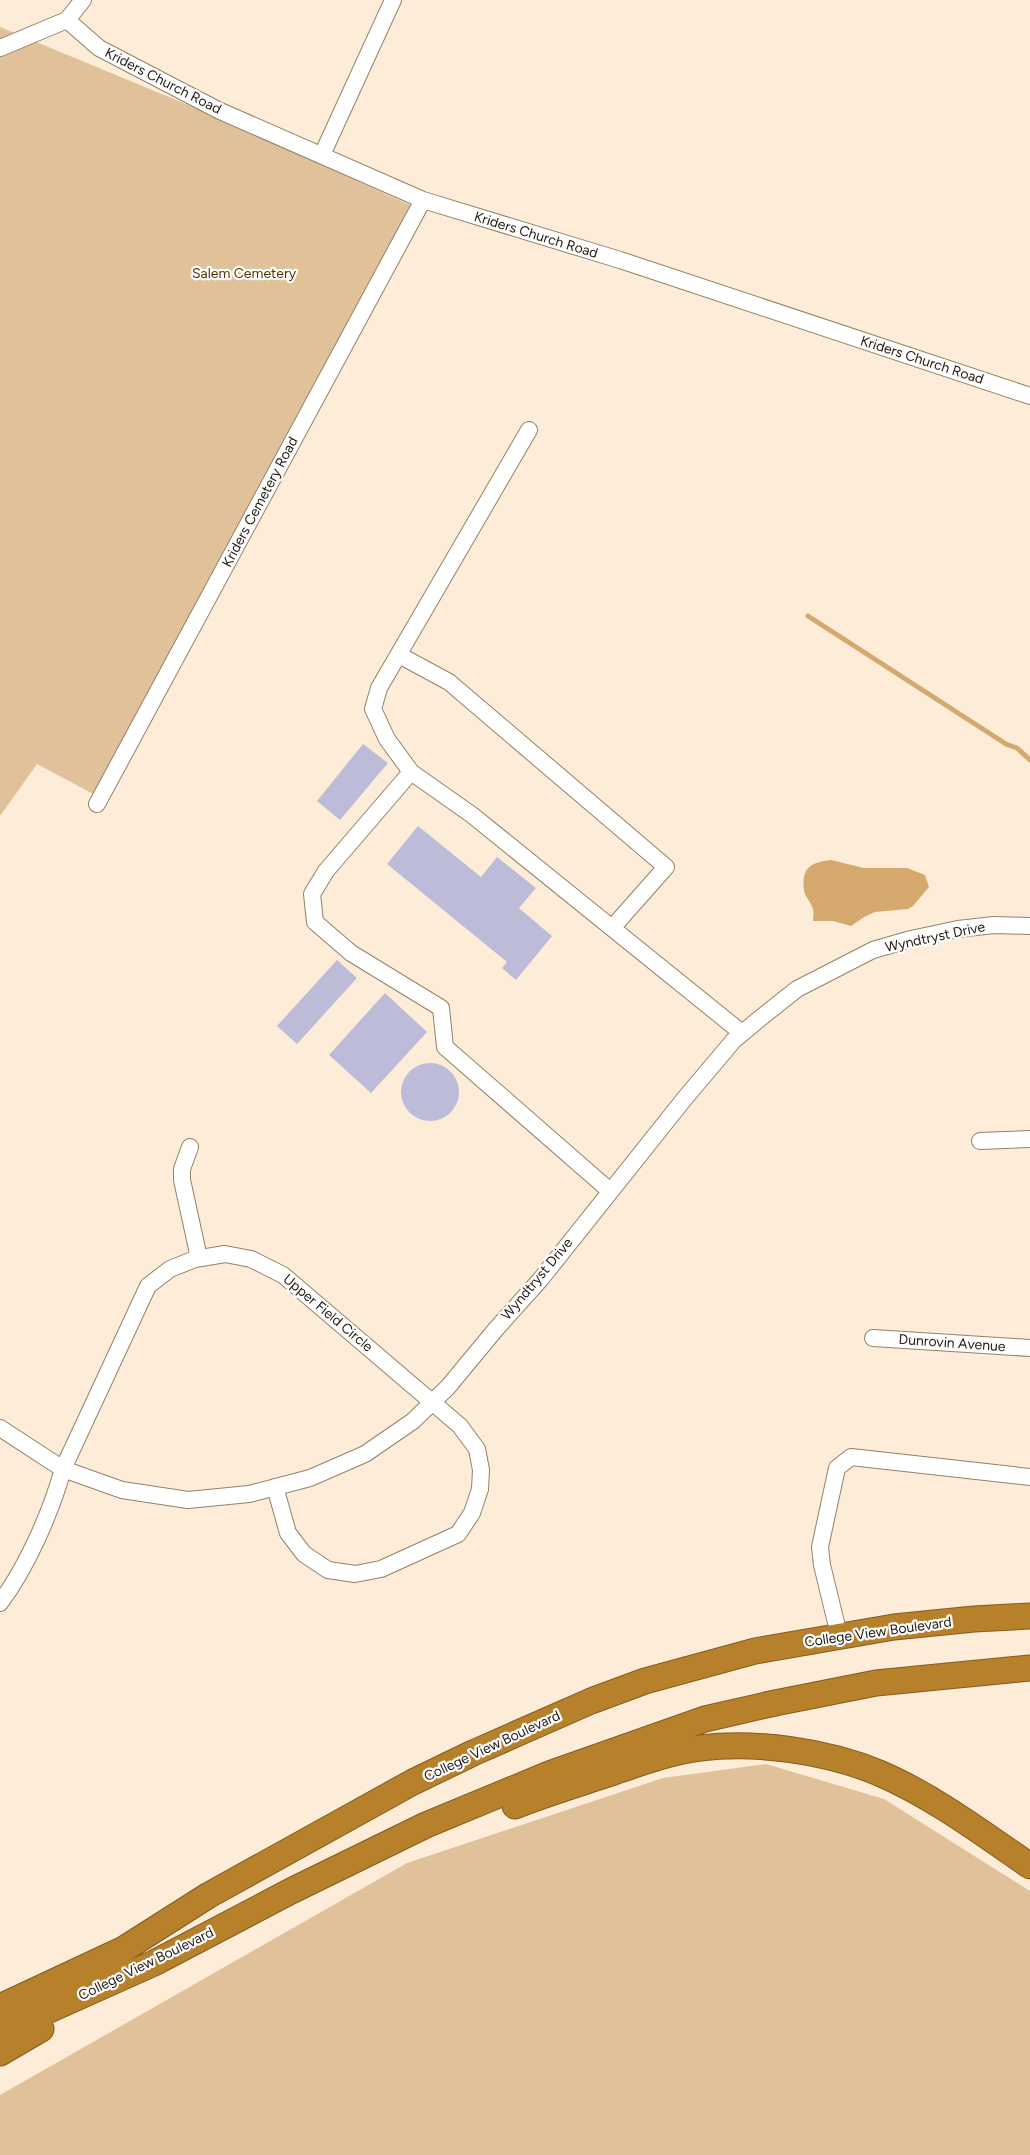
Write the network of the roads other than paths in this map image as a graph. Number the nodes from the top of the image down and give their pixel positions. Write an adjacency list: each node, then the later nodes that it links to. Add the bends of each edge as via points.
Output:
1 (83, 0): 3 (street)
2 (393, 0): 5 (street)
3 (67, 20): 4 (street); 5 (street, Kriders Church Road, via 99,48 218,110)
4 (0, 48)
5 (322, 155): 6 (street, Kriders Church Road)
6 (423, 200): 7 (street, Kriders Church Road, via 620,260); 11 (street, Kriders Cemetery Road)
7 (1030, 396)
8 (529, 430): 9 (street)
9 (399, 655): 10 (street, via 379,688 373,710 386,739); 13 (street, via 449,682 666,867)
10 (411, 772): 13 (street, via 472,815); 18 (street, via 326,871 312,894 315,922 351,953 441,1008 445,1047)
11 (97, 804)
12 (1030, 926): 14 (street, Wyndtryst Drive, via 958,929 873,950 798,989)
13 (612, 928): 14 (street)
14 (742, 1033): 18 (street, Wyndtryst Drive)
15 (1030, 1139): 16 (street)
16 (980, 1141)
17 (190, 1146): 19 (street, via 182,1169 182,1180)
18 (610, 1191): 22 (street, Wyndtryst Drive, via 540,1280)
19 (199, 1258): 22 (street, Upper Field Circle, via 225,1254 251,1259 283,1274); 24 (street, Upper Field Circle, via 170,1269 148,1286)
20 (873, 1338): 21 (street, Dunrovin Avenue)
21 (1030, 1348)
22 (433, 1402): 26 (street, Wyndtryst Drive, via 413,1421 365,1454 310,1478); 26 (street, Upper Field Circle, via 460,1426 477,1449 481,1470 480,1489 472,1513 458,1534 382,1569 355,1574 328,1570 304,1554 288,1533)
23 (0, 1428): 24 (street, Wyndtryst Drive)
24 (63, 1469): 26 (street, Wyndtryst Drive, via 122,1490 188,1500); 27 (street, Upper Field Circle, via 56,1494 32,1549)
25 (1030, 1477): 29 (street, via 851,1457 837,1468 820,1547)
26 (275, 1488)
27 (0, 1602)
28 (1030, 1616): 29 (highway, College View Boulevard, via 945,1622)
29 (839, 1636): 34 (highway, College View Boulevard, via 702,1664 636,1684 530,1728 413,1782 209,1895 124,1949)
30 (1030, 1668): 32 (highway, College View Boulevard, via 876,1683 705,1719 549,1774 426,1825)
31 (1030, 1866): 32 (highway, via 921,1794 877,1772 802,1752 723,1746 698,1748 628,1767 532,1800)
32 (202, 1938): 33 (highway, College View Boulevard)
33 (154, 1963): 35 (highway, College View Boulevard); 36 (highway)
34 (0, 2007)
35 (0, 2032)
36 (0, 2053)

